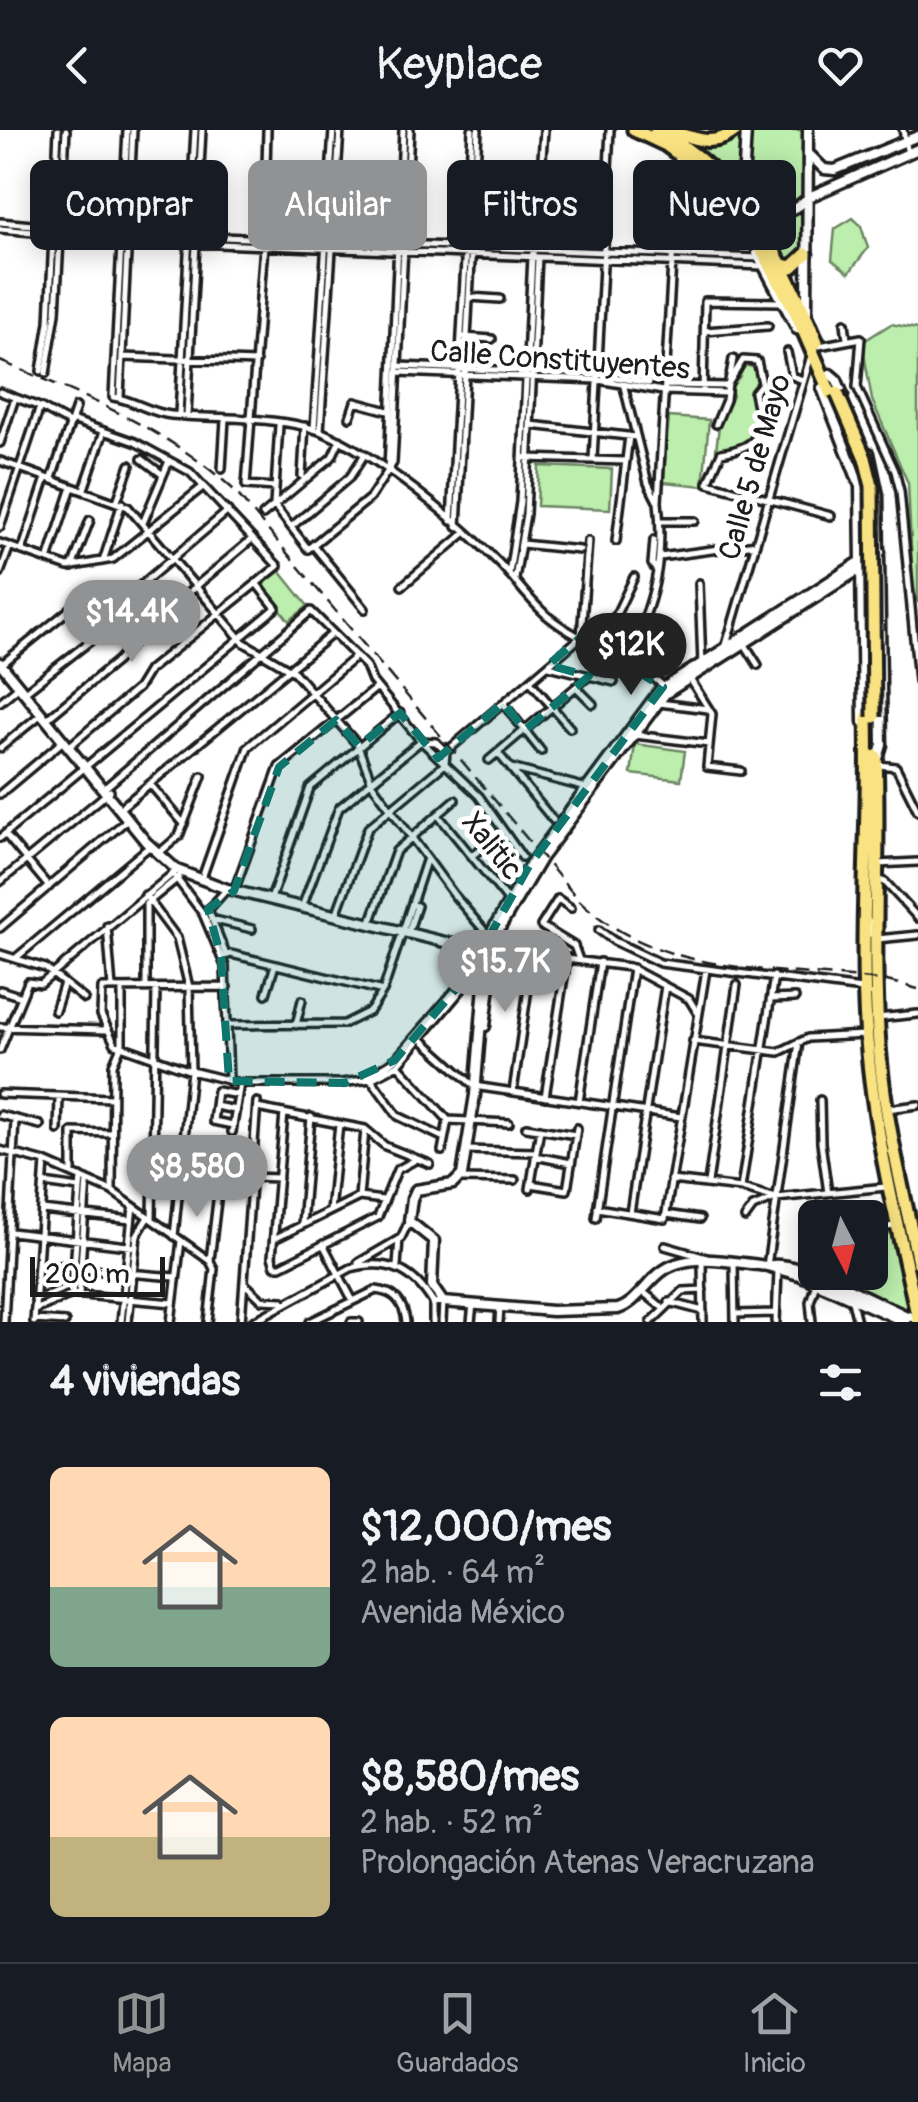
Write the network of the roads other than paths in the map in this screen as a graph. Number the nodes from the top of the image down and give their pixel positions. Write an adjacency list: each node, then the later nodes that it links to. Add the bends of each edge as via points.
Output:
1 (62, 130): 24 (street)
2 (130, 130): 25 (street)
3 (198, 130): 26 (street)
4 (268, 130): 27 (street)
5 (336, 130): 28 (street)
6 (407, 130): 29 (street)
7 (475, 130): 30 (street)
8 (544, 130): 49 (street)
9 (610, 130): 51 (street)
10 (634, 130): 19 (highway)
11 (656, 130): 32 (highway)
12 (736, 130): 16 (highway, via 711,142)
13 (746, 130): 33 (main road)
14 (808, 130): 22 (main road)
15 (902, 130): 18 (street)
16 (675, 131)
17 (918, 136): 18 (main road)
18 (905, 142): 21 (street); 34 (main road)
19 (666, 145): 23 (main road); 31 (highway)
20 (918, 149): 21 (main road)
21 (908, 154): 35 (main road)
22 (811, 156): 34 (main road, via 824,170); 36 (main road)
23 (678, 159): 52 (street)
24 (61, 160)
25 (128, 160)
26 (197, 160)
27 (267, 160)
28 (334, 160)
29 (406, 160)
30 (474, 160)
31 (686, 160)
32 (702, 160)
33 (744, 160)
34 (846, 167): 35 (main road)
35 (850, 178): 36 (main road)
36 (809, 197): 37 (main road); 50 (main road)
37 (796, 206)
38 (0, 226): 39 (street)
39 (30, 229)
40 (56, 250): 73 (street)
41 (122, 250): 67 (street)
42 (192, 250): 68 (street)
43 (263, 250): 71 (street)
44 (330, 250): 99 (street)
45 (402, 250): 72 (street)
46 (469, 250): 49 (street); 55 (street); 62 (street)
47 (758, 250): 53 (highway)
48 (769, 250): 54 (highway)
49 (535, 251): 51 (street); 76 (street)
50 (806, 254): 54 (highway, via 797,265); 58 (main road)
51 (605, 255): 52 (street); 77 (street)
52 (671, 257): 53 (street); 82 (street)
53 (763, 261): 54 (highway); 57 (main road); 85 (highway)
54 (780, 266): 58 (highway)
55 (470, 297): 56 (street); 62 (street)
56 (500, 298)
57 (784, 302): 61 (street, via 705,301); 70 (main road)
58 (808, 319): 65 (highway)
59 (845, 322): 64 (street)
60 (768, 326): 61 (street)
61 (705, 331): 83 (street)
62 (464, 337): 63 (street); 74 (street)
63 (492, 339)
64 (847, 340): 65 (street); 190 (street, via 861,338 857,387 900,491)
65 (819, 346): 75 (highway)
66 (787, 352): 78 (street, via 792,376)
67 (118, 357): 68 (street); 90 (street, via 117,397)
68 (186, 359): 71 (street); 90 (street)
69 (733, 359): 81 (street)
70 (810, 359): 78 (street, Calle 5 de Mayo); 159 (main road, via 857,474)
71 (256, 362): 94 (street)
72 (394, 369): 74 (street, Calle Constituyentes); 89 (street); 115 (street)
73 (44, 372)
74 (462, 372): 76 (street, Calle Constituyentes); 136 (street)
75 (830, 374): 85 (highway); 153 (main road, via 875,472)
76 (531, 375): 77 (street, Calle Constituyentes); 97 (street); 106 (street)
77 (598, 377): 79 (street, Calle Constituyentes); 101 (street)
78 (802, 380): 125 (street, Calle 5 de Mayo)
79 (622, 383): 80 (street, Calle Constituyentes); 82 (street, Calle Constituyentes); 102 (street)
80 (649, 383)
81 (728, 387): 83 (street, Calle Constituyentes); 96 (street); 125 (street, via 745,359 759,363 756,436 742,450 721,454 708,483)
82 (664, 388): 83 (street, Calle Constituyentes); 119 (street)
83 (703, 389)
84 (0, 392): 86 (street)
85 (834, 394): 219 (highway, bridge, via 872,486)
86 (15, 398): 87 (street); 104 (street)
87 (40, 407): 93 (street); 113 (street)
88 (76, 408): 93 (street)
89 (388, 411): 91 (street, via 355,402); 115 (street)
90 (183, 415): 92 (street)
91 (350, 418)
92 (225, 419): 94 (street); 114 (street)
93 (72, 422): 100 (street); 118 (street)
94 (252, 422): 95 (street); 123 (street, via 246,486)
95 (279, 424): 98 (street); 123 (street)
96 (716, 424)
97 (531, 425): 101 (street); 106 (street)
98 (305, 426): 99 (street); 117 (street)
99 (317, 430): 103 (street)
100 (104, 431): 108 (street); 124 (street)
101 (595, 432): 102 (street); 109 (street)
102 (633, 436): 111 (street); 120 (street)
103 (340, 440): 105 (street); 128 (street, via 332,457)
104 (0, 443)
105 (365, 454): 115 (street); 137 (street, via 350,478)
106 (526, 458): 109 (street); 146 (street); 163 (street)
107 (142, 459): 116 (street)
108 (169, 460): 116 (street); 122 (street)
109 (593, 460): 111 (street)
110 (0, 461): 113 (street)
111 (626, 461): 144 (street)
112 (130, 465): 126 (street)
113 (20, 467): 118 (street); 138 (street)
114 (222, 469)
115 (388, 469): 136 (street); 149 (street, via 370,498)
116 (163, 476): 135 (street)
117 (302, 476)
118 (49, 477): 121 (street); 150 (street)
119 (661, 483): 120 (street); 127 (street)
120 (648, 484): 127 (street)
121 (72, 485): 124 (street); 155 (street)
122 (204, 486): 129 (street); 139 (street)
123 (275, 488): 128 (street)
124 (84, 490): 126 (street)
125 (768, 498): 131 (street); 147 (street, Calle 5 de Mayo)
126 (120, 502): 135 (street); 157 (street)
127 (658, 502): 133 (street)
128 (274, 505): 130 (street); 137 (street)
129 (228, 512): 141 (street); 156 (street)
130 (263, 515)
131 (831, 516)
132 (90, 520): 160 (street)
133 (660, 521): 134 (street); 154 (street)
134 (695, 521)
135 (143, 524): 139 (street)
136 (454, 524): 140 (street)
137 (291, 526): 149 (street)
138 (0, 527)
139 (150, 532): 156 (street); 157 (street)
140 (465, 533): 163 (street); 168 (street)
141 (253, 539): 166 (street, via 278,566); 169 (street)
142 (588, 540): 174 (street)
143 (654, 540): 161 (street, via 652,564)
144 (616, 541)
145 (0, 543): 148 (street)
146 (522, 544): 151 (street); 165 (street)
147 (756, 544): 154 (street); 177 (street, Calle 5 de Mayo)
148 (10, 546): 150 (street); 158 (street)
149 (310, 547): 170 (street)
150 (22, 550): 155 (street)
151 (580, 550)
152 (0, 554): 158 (street)
153 (880, 556): 159 (main road); 219 (main road, via 882,745)
154 (660, 557): 161 (street)
155 (48, 560): 160 (street)
156 (172, 560): 169 (street); 182 (street, via 132,593 72,607)
157 (103, 561): 160 (street)
158 (3, 564): 162 (street)
159 (861, 565): 176 (main road); 219 (main road, via 863,748)
160 (72, 567)
161 (658, 571): 181 (street, via 650,610)
162 (0, 574)
163 (509, 574): 165 (street)
164 (634, 577): 178 (street)
165 (515, 580): 174 (street, via 550,618)
166 (255, 582): 171 (street); 175 (street, via 276,608)
167 (700, 583): 183 (street)
168 (402, 586)
169 (196, 587): 171 (street); 172 (street)
170 (365, 609)
171 (217, 613): 175 (street); 210 (street)
172 (150, 626): 192 (street, via 98,635); 204 (street)
173 (332, 634): 179 (street, via 312,611); 180 (street); 186 (street)
174 (581, 637): 178 (street); 184 (street)
175 (240, 638): 179 (street); 220 (street)
176 (742, 639): 177 (main road); 183 (main road); 185 (street)
177 (726, 645): 183 (main road)
178 (601, 646): 181 (street)
179 (263, 653): 186 (street); 227 (street)
180 (354, 658): 194 (street); 196 (street)
181 (627, 658): 195 (street)
182 (1, 664): 192 (main road)
183 (702, 664): 188 (main road); 195 (main road)
184 (548, 665): 187 (street); 189 (street)
185 (758, 666)
186 (290, 668): 196 (street); 225 (street)
187 (588, 676): 191 (street); 193 (street)
188 (689, 677): 195 (main road); 202 (street)
189 (530, 681): 199 (street); 201 (street)
190 (918, 681)
191 (614, 682)
192 (20, 687): 197 (street); 204 (main road)
193 (576, 687): 200 (street); 201 (street)
194 (377, 688): 203 (street); 205 (street)
195 (666, 689): 198 (main road)
196 (313, 692): 205 (street); 250 (street, via 248,746)
197 (0, 702)
198 (654, 702): 202 (street); 208 (main road); 240 (main road)
199 (503, 704): 207 (street); 215 (street)
200 (593, 704)
201 (552, 707): 206 (street); 207 (street)
202 (710, 710): 211 (street)
203 (400, 713): 209 (street); 212 (street)
204 (44, 715): 210 (main road); 213 (street)
205 (336, 720): 212 (street); 253 (street, via 278,767)
206 (570, 728)
207 (525, 730): 214 (street); 216 (street)
208 (634, 735): 211 (street); 240 (main road)
209 (421, 741): 215 (street, via 436,742); 218 (street); 224 (street)
210 (66, 744): 220 (main road); 228 (street)
211 (709, 744): 222 (street, via 707,767)
212 (359, 746): 224 (street); 255 (street, via 310,788)
213 (0, 748)
214 (541, 751)
215 (446, 752): 218 (street)
216 (498, 753): 217 (street); 221 (street)
217 (489, 760)
218 (445, 764): 231 (street); 237 (street, via 479,796)
219 (872, 766): 232 (street, via 896,767); 247 (highway); 258 (highway)
220 (86, 767): 227 (main road); 238 (street)
221 (511, 768): 226 (street); 235 (street)
222 (741, 771)
223 (202, 776): 236 (street)
224 (372, 782): 231 (street); 257 (street, via 339,808)
225 (150, 784): 230 (street); 236 (street)
226 (584, 787)
227 (107, 791): 230 (main road); 234 (main road); 245 (street)
228 (0, 794)
229 (455, 800): 233 (street)
230 (123, 806): 241 (main road)
231 (391, 808): 239 (street); 260 (street, via 368,828)
232 (918, 811)
233 (438, 814): 239 (street); 242 (street, Xalitic)
234 (128, 819): 241 (main road); 252 (street)
235 (553, 820)
236 (184, 824): 241 (street, via 179,836)
237 (502, 832): 242 (street); 243 (street)
238 (2, 836): 245 (street)
239 (412, 836): 244 (street); 263 (street, via 396,850)
240 (555, 836): 256 (main road)
241 (154, 848): 248 (main road); 276 (street)
242 (473, 855): 256 (street, Xalitic)
243 (522, 856)
244 (427, 858): 268 (street); 270 (street)
245 (26, 860): 251 (street); 252 (street)
246 (918, 862): 247 (street)
247 (877, 864): 249 (highway)
248 (178, 874): 250 (main road); 254 (street); 261 (street)
249 (877, 879): 262 (street); 271 (highway)
250 (201, 880): 253 (main road)
251 (0, 882)
252 (49, 886): 265 (street)
253 (230, 890): 255 (main road); 261 (street)
254 (147, 897): 264 (street); 290 (street, via 177,938); 294 (street)
255 (270, 899): 257 (main road)
256 (510, 904): 270 (main road)
257 (302, 907): 260 (main road)
258 (867, 907): 271 (street); 296 (highway)
259 (571, 908): 278 (street, via 558,900 542,926 574,946)
260 (336, 915): 263 (main road)
261 (207, 916): 266 (street); 275 (street)
262 (918, 918)
263 (370, 924): 268 (main road)
264 (107, 926): 283 (street); 292 (street)
265 (0, 928)
266 (252, 929)
267 (599, 930): 282 (street, via 656,961)
268 (406, 932): 272 (main road); 298 (street)
269 (918, 935): 271 (street)
270 (491, 938): 272 (main road)
271 (877, 938): 308 (highway)
272 (484, 951): 274 (street); 285 (street); 287 (main road, via 493,960); 315 (street)
273 (0, 954): 276 (street)
274 (533, 954): 277 (street); 332 (street)
275 (224, 956): 280 (street); 291 (street)
276 (17, 957): 283 (street)
277 (567, 958): 278 (street); 336 (street)
278 (579, 960): 279 (street)
279 (600, 962): 281 (street); 340 (street)
280 (275, 965): 298 (street); 299 (street)
281 (633, 968): 289 (street); 343 (street)
282 (706, 970): 284 (street); 306 (street)
283 (53, 973): 286 (street); 300 (street, via 40,984 30,981)
284 (774, 976): 296 (street); 303 (street)
285 (469, 981): 287 (street); 315 (street)
286 (64, 983): 302 (street); 305 (street)
287 (486, 985): 331 (main road)
288 (737, 985): 318 (street)
289 (665, 986): 306 (street); 346 (street)
290 (189, 987): 291 (street); 295 (street); 326 (street)
291 (226, 987): 309 (street)
292 (112, 988): 293 (street); 313 (street, via 99,994)
293 (122, 988): 294 (street); 319 (street)
294 (146, 988): 295 (street)
295 (156, 988): 324 (street)
296 (866, 989): 314 (highway)
297 (0, 990): 300 (street)
298 (383, 991): 310 (street, via 376,1006 350,1024)
299 (266, 994)
300 (22, 997): 312 (street)
301 (795, 998): 303 (street)
302 (84, 999)
303 (771, 999): 321 (street)
304 (302, 1000): 310 (street)
305 (55, 1012)
306 (698, 1012): 316 (street)
307 (918, 1014): 308 (street)
308 (878, 1018): 344 (highway)
309 (228, 1025): 310 (street); 328 (street)
310 (296, 1025)
311 (0, 1027): 312 (street)
312 (9, 1029): 313 (street); 320 (street)
313 (106, 1030): 319 (street)
314 (867, 1034): 317 (street); 384 (highway)
315 (418, 1037): 325 (street); 327 (street); 331 (street)
316 (693, 1041): 318 (street); 349 (street)
317 (799, 1042): 322 (street); 323 (street)
318 (728, 1045): 321 (street); 382 (street)
319 (122, 1048): 324 (street); 338 (street, via 113,1064)
320 (0, 1050)
321 (762, 1050): 322 (street); 386 (street)
322 (782, 1052): 323 (street)
323 (797, 1058): 391 (street)
324 (157, 1060): 326 (street); 402 (street)
325 (398, 1065): 327 (street); 352 (street)
326 (191, 1071): 328 (street); 364 (street)
327 (368, 1078): 330 (street); 362 (street, via 398,1116)
328 (230, 1081): 329 (street)
329 (240, 1083): 330 (street); 334 (street)
330 (307, 1084): 335 (street)
331 (476, 1089): 332 (street); 353 (main road)
332 (512, 1092): 336 (street)
333 (0, 1094): 337 (street)
334 (238, 1095): 342 (street, via 217,1091); 345 (street)
335 (307, 1097)
336 (545, 1097): 340 (street)
337 (59, 1098): 338 (street); 360 (street)
338 (113, 1098): 361 (street)
339 (820, 1100): 389 (street)
340 (579, 1102): 343 (street)
341 (918, 1105): 344 (street)
342 (215, 1106): 345 (street); 345 (street, via 213,1122 233,1128)
343 (612, 1107): 346 (street); 395 (street)
344 (886, 1109): 399 (highway)
345 (236, 1110)
346 (646, 1112): 349 (street); 398 (street)
347 (284, 1113): 350 (street); 375 (street, via 257,1105); 377 (street)
348 (0, 1116): 351 (street)
349 (680, 1116): 380 (street)
350 (311, 1118): 355 (street); 408 (street)
351 (15, 1120): 356 (street); 368 (street)
352 (448, 1120): 353 (street); 362 (street)
353 (470, 1122): 354 (street); 366 (main road)
354 (508, 1123)
355 (339, 1124): 358 (street); 397 (street)
356 (40, 1125)
357 (526, 1126): 359 (street)
358 (364, 1129): 370 (street); 390 (street)
359 (540, 1129): 369 (street); 372 (street, via 576,1132)
360 (58, 1130)
361 (112, 1133): 374 (street, via 72,1132); 388 (street)
362 (444, 1138): 367 (street)
363 (168, 1142): 364 (street)
364 (184, 1144): 413 (street)
365 (0, 1150): 368 (street)
366 (466, 1150): 369 (street); 378 (main road)
367 (442, 1151)
368 (13, 1154): 371 (street); 411 (street)
369 (536, 1154): 372 (street); 372 (street, via 531,1186 567,1190)
370 (417, 1159): 373 (street); 392 (street, via 397,1170)
371 (45, 1162): 374 (street); 381 (street)
372 (571, 1162)
373 (430, 1164)
374 (72, 1173): 376 (street)
375 (252, 1177): 377 (street); 434 (street)
376 (84, 1178): 385 (street); 388 (street); 400 (street)
377 (279, 1178): 414 (street)
378 (460, 1178): 379 (street); 407 (main road, via 416,1190)
379 (515, 1180)
380 (671, 1180): 382 (street); 401 (street)
381 (44, 1183): 385 (street); 396 (street)
382 (708, 1183): 386 (street)
383 (219, 1184): 424 (street)
384 (890, 1187): 389 (street); 409 (highway)
385 (80, 1188): 400 (street)
386 (741, 1188): 387 (street)
387 (751, 1190): 391 (street); 394 (street)
388 (112, 1191): 393 (street)
389 (828, 1193): 391 (street)
390 (360, 1196): 392 (street); 397 (street)
391 (776, 1198): 394 (street); 425 (street)
392 (383, 1200): 417 (street, via 378,1216)
393 (133, 1206): 402 (street); 406 (street)
394 (753, 1207): 404 (street)
395 (597, 1208): 398 (street); 403 (street)
396 (42, 1210): 400 (street); 412 (street)
397 (330, 1211): 408 (street)
398 (630, 1213): 401 (street)
399 (913, 1214): 421 (highway)
400 (81, 1215): 406 (street); 416 (street)
401 (666, 1216): 405 (street)
402 (150, 1218): 413 (street); 418 (street)
403 (596, 1218)
404 (745, 1218)
405 (700, 1219)
406 (131, 1220): 418 (street)
407 (409, 1220): 415 (street); 435 (main road, via 434,1241)
408 (302, 1225): 414 (street)
409 (898, 1226): 410 (street); 462 (highway)
410 (888, 1227)
411 (11, 1232): 412 (street); 464 (street)
412 (39, 1236): 416 (street); 422 (street)
413 (178, 1238): 424 (street); 433 (street)
414 (274, 1238): 417 (street, via 272,1261 278,1267)
415 (399, 1239): 426 (street); 428 (street)
416 (80, 1242): 418 (street); 427 (street)
417 (324, 1244): 432 (street)
418 (132, 1246): 431 (street)
419 (665, 1246): 420 (street, via 707,1256)
420 (706, 1261): 423 (main road); 437 (main road, via 672,1264); 438 (street)
421 (918, 1262)
422 (38, 1263): 427 (street); 444 (street)
423 (734, 1263): 425 (main road); 461 (street)
424 (212, 1264): 468 (street)
425 (767, 1266): 429 (main road); 430 (main road)
426 (397, 1267): 428 (street); 435 (street)
427 (78, 1268): 431 (street); 436 (street); 441 (street)
428 (352, 1268): 432 (street)
429 (778, 1269): 430 (main road); 459 (street)
430 (797, 1271): 462 (main road)
431 (130, 1272): 433 (street); 445 (street)
432 (339, 1274): 446 (street); 447 (street)
433 (176, 1277): 452 (street)
434 (244, 1282): 442 (street); 448 (street)
435 (428, 1285): 450 (main road)
436 (73, 1286): 441 (street); 444 (street)
437 (641, 1290): 454 (main road, via 618,1308); 455 (street)
438 (702, 1290): 451 (street, via 686,1290); 457 (street)
439 (814, 1290): 480 (street)
440 (832, 1290): 443 (main road)
441 (76, 1294): 445 (street); 456 (street)
442 (256, 1297): 448 (street); 449 (street)
443 (852, 1299): 481 (street); 482 (main road)
444 (35, 1300): 456 (street)
445 (127, 1300): 452 (street); 466 (street)
446 (290, 1300): 449 (street); 458 (street)
447 (352, 1300): 460 (street); 472 (street, via 376,1290 389,1293)
448 (243, 1301): 469 (street)
449 (266, 1301): 458 (street)
450 (438, 1302): 453 (main road); 473 (street); 474 (street)
451 (669, 1302): 455 (street); 457 (street)
452 (173, 1303): 467 (street)
453 (473, 1304): 454 (main road); 475 (street)
454 (500, 1306): 476 (street)
455 (663, 1308): 477 (street)
456 (35, 1310): 463 (street)
457 (703, 1311): 478 (street)
458 (268, 1312): 470 (street)
459 (776, 1313): 461 (street); 479 (street)
460 (325, 1318): 471 (street)
461 (735, 1318)
462 (918, 1318)
463 (34, 1321): 465 (street)
464 (4, 1322)
465 (65, 1322)
466 (125, 1322)
467 (171, 1322)
468 (208, 1322)
469 (241, 1322)
470 (252, 1322)
471 (310, 1322)
472 (406, 1322)
473 (433, 1322)
474 (442, 1322)
475 (471, 1322)
476 (499, 1322)
477 (651, 1322)
478 (703, 1322)
479 (776, 1322)
480 (812, 1322)
481 (857, 1322)
482 (905, 1322)

